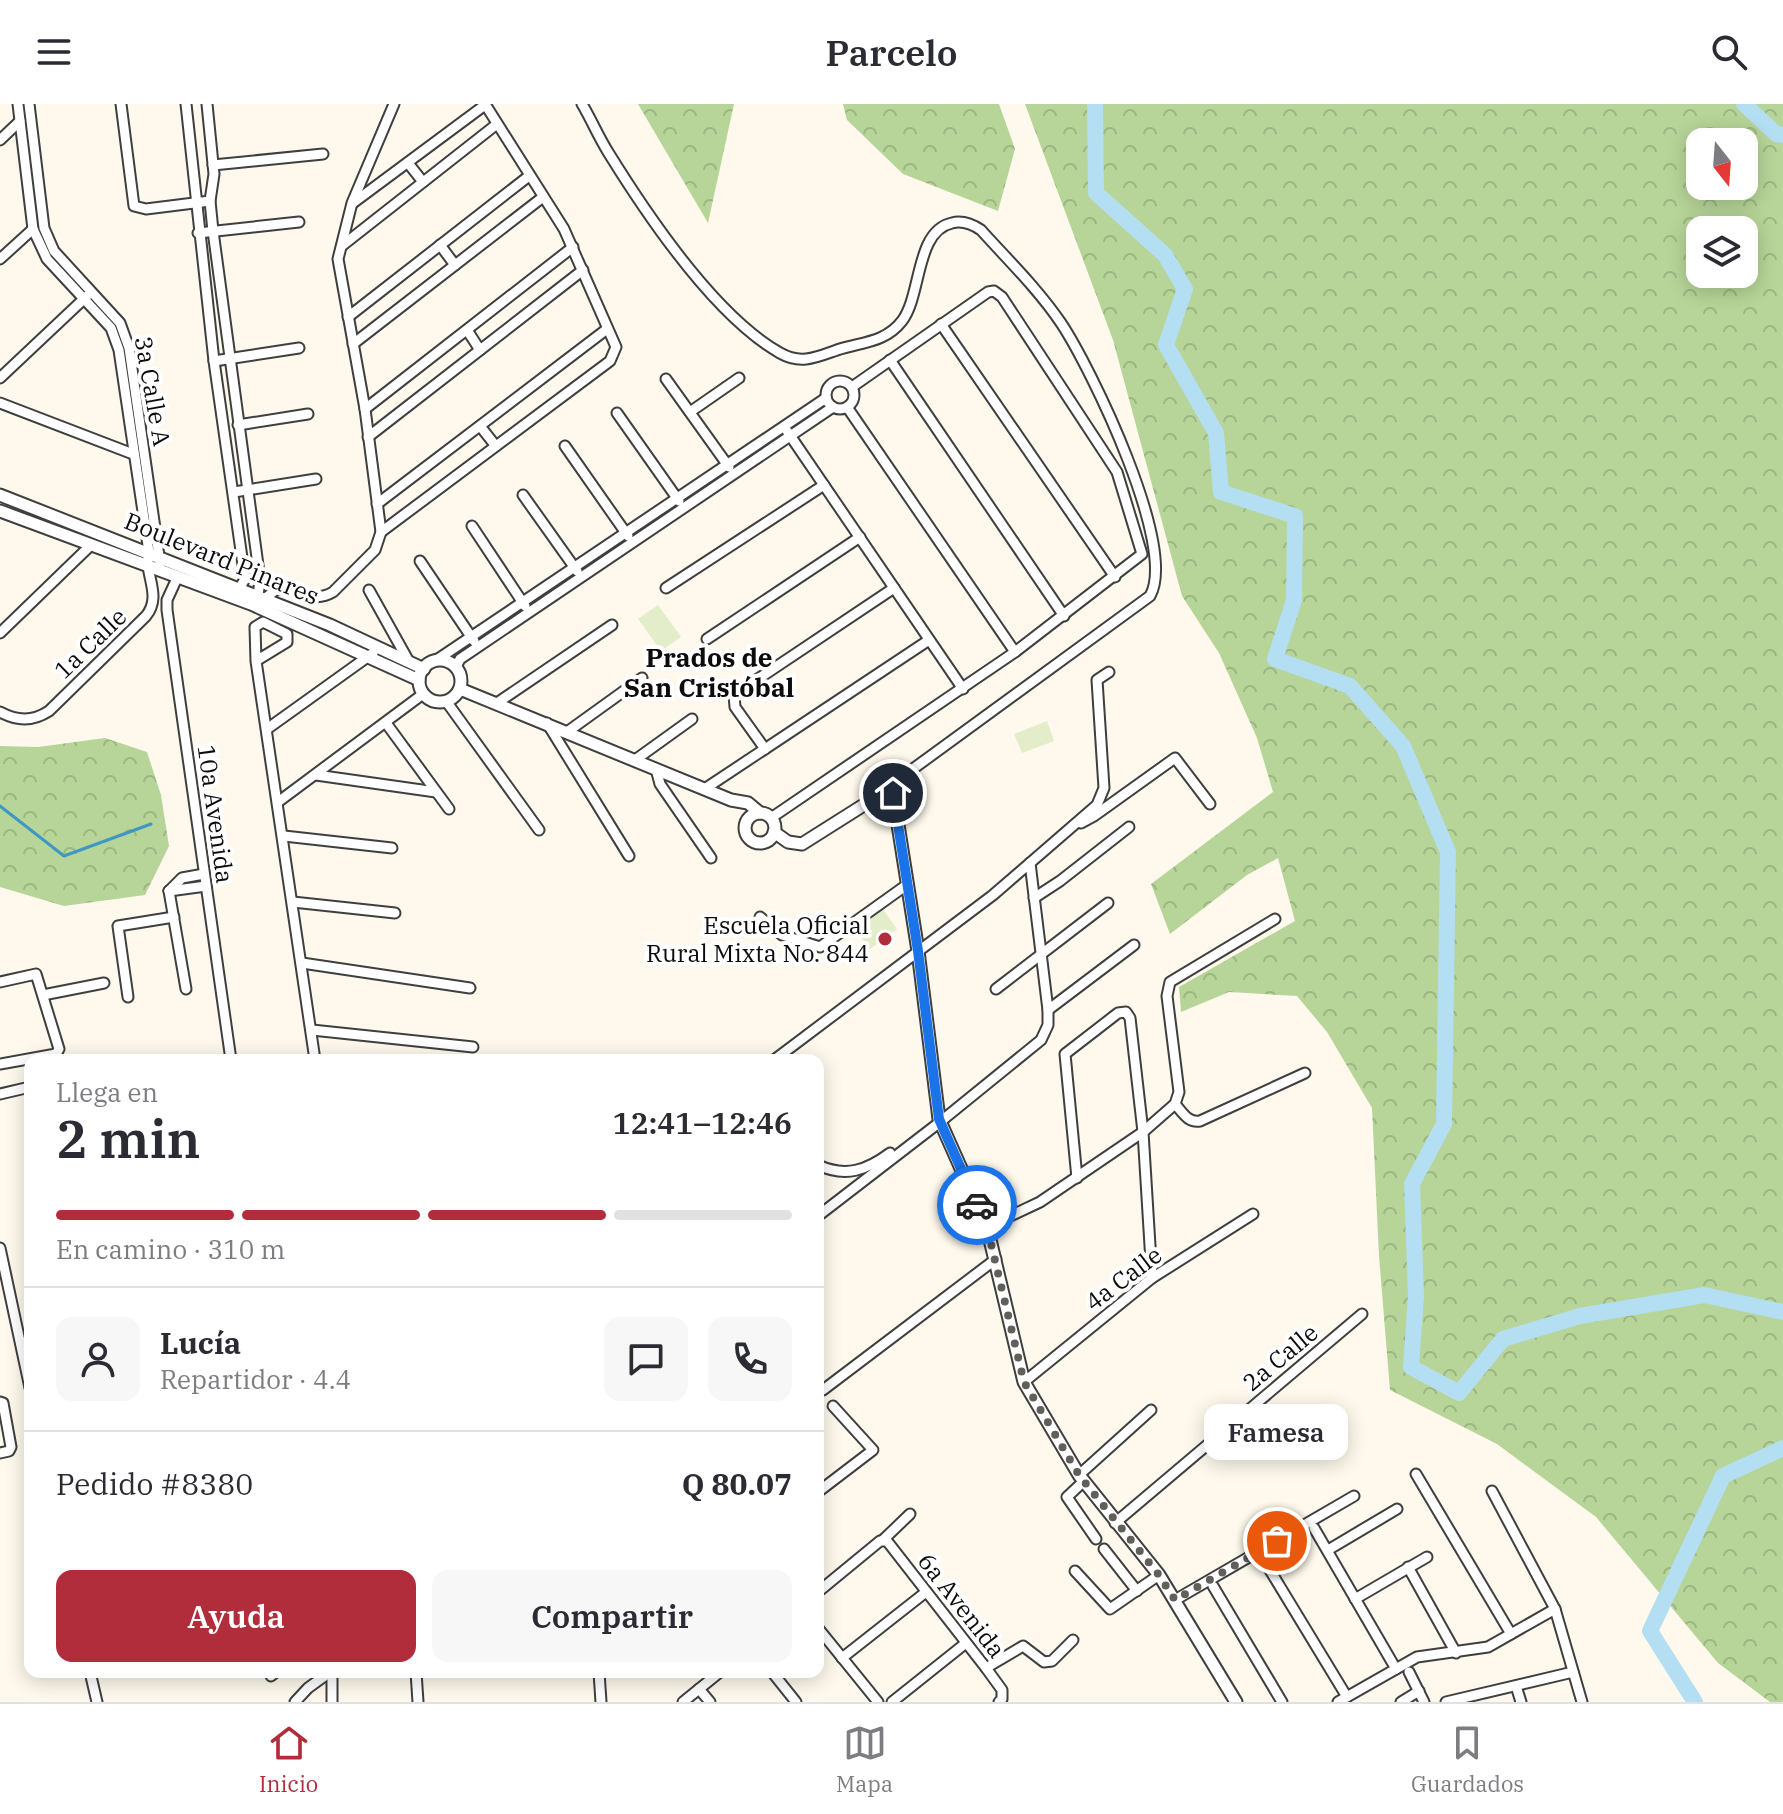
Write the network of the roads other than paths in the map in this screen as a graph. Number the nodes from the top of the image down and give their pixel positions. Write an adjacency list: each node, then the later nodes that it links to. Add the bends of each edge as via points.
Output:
1 (18, 104): 9 (street, 3a Calle A)
2 (29, 104): 31 (street, 3a Calle A, via 44,228 54,251)
3 (121, 104): 19 (street, via 134,206)
4 (186, 104): 19 (street)
5 (207, 104): 14 (street)
6 (394, 104): 20 (street)
7 (485, 104): 10 (street); 13 (street)
8 (582, 104): 129 (street, via 641,202 705,287 781,354 810,360 889,333 908,310 934,233 949,224 969,223 981,230 1060,321 1118,437 1155,549 1153,592)
9 (20, 121): 11 (street); 22 (street, 3a Calle A)
10 (497, 124): 15 (street); 16 (street)
11 (0, 140)
12 (323, 154): 14 (street)
13 (408, 163): 16 (street); 20 (street)
14 (213, 165): 18 (street)
15 (529, 176): 17 (street); 25 (street)
16 (423, 182): 26 (street)
17 (543, 197): 27 (street); 29 (street)
18 (210, 201): 19 (street); 23 (street)
19 (195, 203): 24 (street)
20 (352, 203): 26 (street)
21 (299, 222): 23 (street)
22 (33, 229): 28 (street); 32 (street, 3a Calle A, via 47,259)
23 (213, 231): 24 (street); 40 (street)
24 (198, 233): 42 (street)
25 (440, 245): 29 (street); 33 (street)
26 (341, 246): 33 (street, via 338,259)
27 (573, 247): 30 (street); 36 (street)
28 (0, 259)
29 (455, 265): 37 (street)
30 (583, 270): 35 (street); 39 (street)
31 (92, 291): 32 (street); 81 (street, 3a Calle A, via 120,323 129,348)
32 (83, 299): 43 (street); 62 (street, 3a Calle A, via 111,328 119,350)
33 (348, 317): 37 (street)
34 (941, 324): 41 (street); 87 (street); 87 (street, via 988,292 1002,297 1117,472 1142,554)
35 (607, 329): 57 (street); 60 (street, via 616,347 610,361)
36 (467, 330): 39 (street); 51 (street)
37 (353, 344): 51 (street)
38 (299, 348): 40 (street)
39 (480, 350): 59 (street)
40 (228, 359): 42 (street); 55 (street)
41 (890, 360): 46 (street); 96 (street)
42 (214, 361): 68 (street)
43 (0, 378)
44 (739, 378): 52 (street)
45 (666, 379): 52 (street)
46 (852, 387): 47 (street, via 845,381 832,382); 50 (street, via 854,396)
47 (826, 398): 49 (street); 56 (street)
48 (0, 403): 62 (street)
49 (833, 407): 50 (street); 58 (street)
50 (847, 407): 104 (street)
51 (365, 409): 59 (street)
52 (690, 412): 63 (street)
53 (617, 413): 71 (street)
54 (308, 414): 55 (street)
55 (238, 425): 67 (street)
56 (783, 425): 58 (street); 63 (street)
57 (480, 426): 60 (street); 72 (street)
58 (790, 434): 64 (street); 66 (street)
59 (368, 437): 72 (street)
60 (495, 445): 76 (street)
61 (565, 446): 77 (street)
62 (133, 454): 81 (street, 3a Calle A)
63 (727, 463): 64 (street); 71 (street)
64 (733, 473): 73 (street)
65 (316, 479): 67 (street)
66 (824, 485): 78 (street); 89 (street)
67 (249, 490): 68 (street); 93 (street)
68 (234, 492): 92 (street, via 245,579)
69 (523, 495): 83 (street)
70 (5, 496): 74 (street); 81 (street, Boulevard Pinares)
71 (677, 498): 73 (street); 77 (street)
72 (377, 504): 76 (street)
73 (684, 507): 79 (street)
74 (0, 510): 80 (street, Boulevard Pinares)
75 (472, 526): 94 (street)
76 (381, 532): 93 (street, via 375,550 325,596 277,589)
77 (625, 533): 79 (street); 83 (street)
78 (860, 537): 90 (street); 100 (street)
79 (632, 542): 86 (street)
80 (91, 545): 81 (street, Boulevard Pinares); 98 (street)
81 (152, 557): 84 (street, Boulevard Pinares); 88 (street); 92 (street, Boulevard Pinares)
82 (420, 561): 99 (street)
83 (575, 567): 86 (street); 94 (street)
84 (159, 569): 85 (street, Boulevard Pinares); 88 (street, 1a Calle)
85 (178, 576): 92 (street, Boulevard Pinares); 146 (street, 10a Avenida, via 167,610)
86 (581, 577): 95 (street)
87 (1115, 577): 96 (street)
88 (152, 580): 118 (street, 1a Calle, via 149,612 49,711 30,719)
89 (666, 588)
90 (894, 588): 101 (street); 124 (street, via 734,695 735,707)
91 (369, 590): 106 (street)
92 (237, 592): 93 (street, Boulevard Pinares)
93 (259, 602): 102 (street, Boulevard Pinares); 105 (street, Boulevard Pinares)
94 (523, 603): 95 (street); 99 (street)
95 (530, 612): 103 (street)
96 (1064, 616): 104 (street)
97 (612, 625): 117 (street)
98 (0, 633)
99 (472, 638): 103 (street); 108 (street)
100 (707, 639)
101 (929, 640): 114 (street); 124 (street)
102 (377, 647): 105 (street); 106 (street, Boulevard Pinares)
103 (479, 647): 109 (street)
104 (1015, 652): 114 (street)
105 (368, 658): 111 (street, Boulevard Pinares); 122 (street)
106 (408, 660): 111 (street, Boulevard Pinares)
107 (256, 661): 107 (street, via 257,623 286,632 287,642); 122 (street)
108 (435, 661): 109 (street); 111 (street)
109 (456, 667): 113 (street)
110 (1109, 672): 138 (street, via 1097,680 1104,788 1097,805)
111 (422, 674): 115 (street)
112 (642, 678): 123 (street)
113 (460, 689): 116 (street); 117 (street)
114 (963, 689): 135 (street)
115 (423, 694): 116 (street); 120 (street)
116 (446, 701): 139 (street)
117 (497, 703): 121 (street)
118 (0, 712)
119 (692, 719): 125 (street)
120 (386, 723): 127 (street); 130 (street)
121 (547, 723): 123 (street); 143 (street)
122 (267, 729): 132 (street)
123 (567, 732): 125 (street)
124 (765, 749): 128 (street)
125 (635, 760): 126 (street)
126 (656, 769): 128 (street); 144 (street, via 660,784)
127 (316, 775): 130 (street); 132 (street)
128 (706, 788): 131 (street)
129 (889, 789): 140 (street, via 795,851); 147 (street)
130 (436, 792): 134 (street)
131 (731, 800): 135 (street, via 748,803); 136 (street)
132 (278, 802): 141 (street)
133 (1210, 804): 138 (street, via 1175,758)
134 (449, 809)
135 (766, 816): 136 (street, via 752,815); 140 (street)
136 (747, 821): 140 (street, via 745,830 753,841 763,842)
137 (1129, 827): 150 (street)
138 (1067, 829): 145 (street)
139 (539, 830)
140 (772, 834)
141 (284, 836): 142 (street); 151 (street)
142 (392, 848)
143 (629, 856)
144 (711, 858)
145 (1030, 863): 150 (street); 158 (street)
146 (204, 874): 148 (street, 10a Avenida); 149 (street, via 182,878)
147 (908, 884): 155 (street, via 820,947 782,935); 158 (street)
148 (206, 886): 149 (street); 172 (street, 10a Avenida)
149 (169, 891): 154 (street)
150 (1034, 898): 159 (street)
151 (293, 902): 153 (street); 160 (street)
152 (1108, 903): 159 (street)
153 (395, 913)
154 (174, 917): 164 (street); 167 (street, via 118,926)
155 (760, 917)
156 (1275, 919): 180 (street, via 1170,982 1167,996 1179,1092)
157 (1134, 945): 168 (street)
158 (918, 951): 174 (street); 181 (street)
159 (1040, 956): 165 (street); 168 (street)
160 (302, 963): 163 (street); 169 (street)
161 (0, 982): 166 (street, via 36,974)
162 (104, 983): 166 (street)
163 (470, 988)
164 (186, 989)
165 (996, 989)
166 (43, 995): 171 (street, via 59,1052)
167 (128, 997)
168 (1048, 1010): 181 (street, via 1041,1040)
169 (312, 1030): 170 (street); 173 (street)
170 (473, 1047)
171 (49, 1054)
172 (230, 1054)
173 (314, 1054)
174 (782, 1054)
175 (24, 1059): 176 (street)
176 (0, 1064)
177 (1305, 1073): 180 (street, via 1200,1121 1188,1119)
178 (24, 1088): 179 (street)
179 (0, 1094)
180 (1175, 1104): 182 (street)
181 (940, 1121): 183 (street, via 870,1167 843,1172); 185 (street); 187 (street)
182 (1143, 1132): 184 (street); 184 (street, via 1130,1018 1118,1013 1065,1054); 190 (street)
183 (824, 1167)
184 (1077, 1178): 187 (street)
185 (824, 1211)
186 (1253, 1214): 190 (street, 4a Calle)
187 (987, 1227): 189 (street)
188 (0, 1252): 192 (street)
189 (996, 1259): 193 (street); 194 (street)
190 (1152, 1278): 193 (street, 4a Calle)
191 (1362, 1314): 206 (street, 2a Calle)
192 (24, 1361)
193 (1024, 1382): 200 (street)
194 (824, 1389)
195 (0, 1402): 198 (street, via 11,1447)
196 (833, 1406): 201 (street, via 873,1450)
197 (1151, 1410): 200 (street)
198 (0, 1453)
199 (1416, 1474): 224 (street)
200 (1082, 1478): 206 (street); 208 (street, via 1067,1497)
201 (824, 1487)
202 (1492, 1491): 223 (street)
203 (1354, 1496): 222 (street)
204 (1397, 1509): 211 (street)
205 (910, 1514): 209 (street)
206 (1115, 1523): 216 (street)
207 (1314, 1528): 211 (street)
208 (1096, 1539)
209 (885, 1540): 218 (street); 220 (street, 6a Avenida)
210 (1104, 1549): 219 (street)
211 (1328, 1550): 221 (street)
212 (1262, 1557): 245 (street)
213 (1427, 1557): 214 (street)
214 (1408, 1567): 221 (street); 228 (street)
215 (1075, 1571): 219 (street, via 1110,1609)
216 (1159, 1575): 219 (street); 222 (street)
217 (1213, 1586): 258 (street)
218 (824, 1587)
219 (1137, 1591)
220 (926, 1592): 227 (street, 6a Avenida); 229 (street)
221 (1355, 1599): 231 (street)
222 (1175, 1600): 257 (street)
223 (1555, 1609): 224 (street); 233 (street)
224 (1511, 1634): 228 (street, via 1488,1647)
225 (824, 1636): 229 (street)
226 (1073, 1640): 230 (street, via 1052,1661 1044,1662 1023,1646)
227 (966, 1643): 230 (street, 6a Avenida); 256 (street)
228 (1456, 1653): 231 (street, via 1417,1657)
229 (842, 1658): 255 (street)
230 (986, 1668): 244 (street, 6a Avenida)
231 (1396, 1669): 245 (street)
232 (1409, 1672): 243 (street)
233 (1573, 1672): 241 (street); 263 (street)
234 (91, 1678): 247 (street)
235 (324, 1678): 248 (street)
236 (331, 1678): 249 (street)
237 (416, 1678): 250 (street)
238 (599, 1678): 251 (street)
239 (713, 1678): 242 (street)
240 (777, 1678): 254 (street)
241 (1516, 1686): 246 (street); 262 (street)
242 (699, 1689): 252 (street); 253 (street)
243 (1419, 1691): 259 (street); 260 (street)
244 (1001, 1699)
245 (1343, 1699)
246 (1461, 1699): 261 (street)
247 (97, 1702)
248 (295, 1702)
249 (332, 1702)
250 (418, 1702)
251 (601, 1702)
252 (683, 1702)
253 (710, 1702)
254 (796, 1702)
255 (878, 1702)
256 (892, 1702)
257 (1236, 1702)
258 (1282, 1702)
259 (1401, 1702)
260 (1424, 1702)
261 (1446, 1702)
262 (1521, 1702)
263 (1582, 1702)

